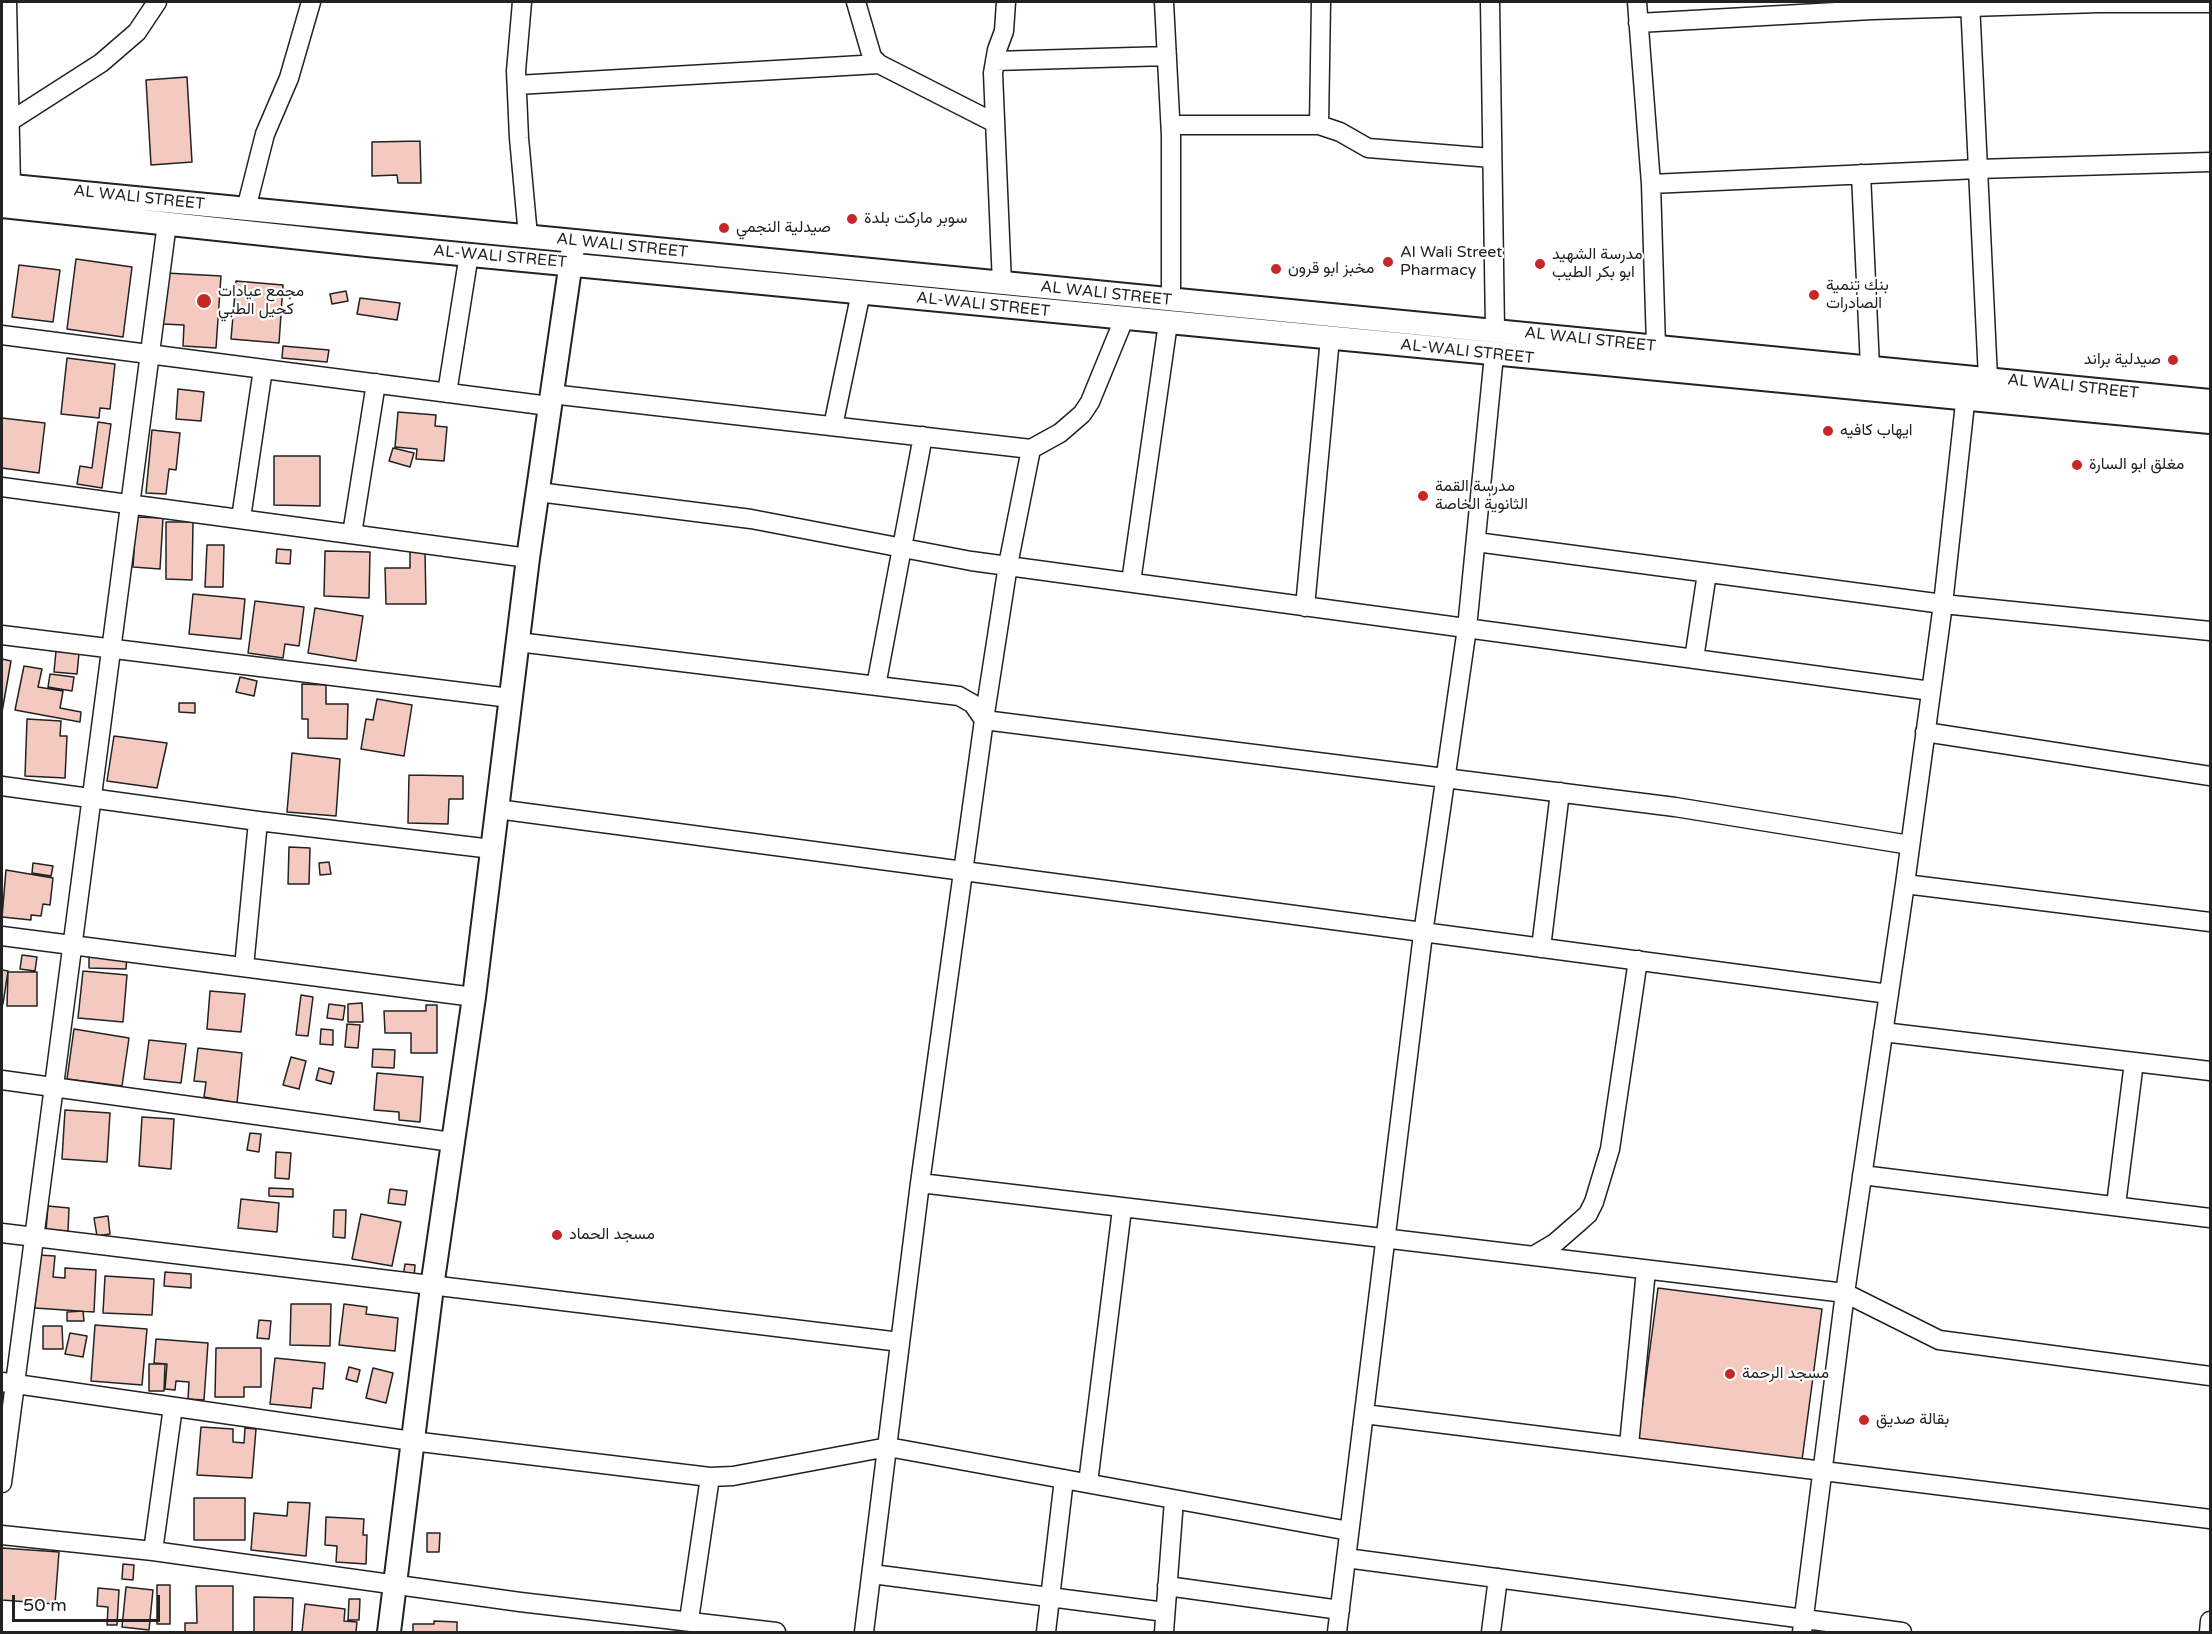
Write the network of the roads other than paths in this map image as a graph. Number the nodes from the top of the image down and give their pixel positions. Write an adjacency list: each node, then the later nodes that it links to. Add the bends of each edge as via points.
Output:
1 (7, 2): 19 (street)
2 (157, 2): 19 (street, via 137,32 100,63)
3 (311, 2): 29 (street, via 289,78 265,134)
4 (522, 2): 18 (street)
5 (856, 2): 17 (street, via 872,57)
6 (1006, 2): 16 (street, via 1004,31)
7 (1164, 2): 15 (street)
8 (1321, 2): 22 (street)
9 (1490, 2): 23 (street)
10 (1638, 2): 14 (street)
11 (2099, 2): 12 (street); 13 (street)
12 (2211, 3)
13 (1970, 5): 14 (street); 25 (street)
14 (1638, 23): 27 (street)
15 (1167, 56): 16 (street); 21 (street)
16 (995, 61): 20 (street)
17 (879, 64): 18 (street); 20 (street)
18 (517, 85): 31 (street)
19 (9, 122): 28 (street)
20 (995, 123): 34 (street)
21 (1171, 125): 22 (street); 36 (street)
22 (1319, 125): 23 (street, via 1368,148)
23 (1492, 158): 39 (street)
24 (2211, 162): 25 (street)
25 (1978, 169): 26 (street); 47 (street)
26 (1861, 174): 27 (street); 45 (street)
27 (1651, 184): 42 (street)
28 (5, 192): 29 (street, AL WALI STREET); 30 (street, AL-WALI STREET)
29 (246, 209): 31 (street, AL WALI STREET)
30 (167, 223): 33 (street, AL-WALI STREET); 43 (street)
31 (528, 236): 32 (street, AL WALI STREET)
32 (573, 252): 33 (street, AL-WALI STREET); 34 (street, AL WALI STREET); 35 (street, AL-WALI STREET); 50 (street)
33 (469, 254): 49 (street)
34 (1002, 284): 36 (street, AL WALI STREET)
35 (861, 292): 37 (street, AL-WALI STREET); 53 (street)
36 (1171, 300): 39 (street, AL WALI STREET)
37 (1124, 319): 38 (street, AL-WALI STREET); 55 (street, via 1082,414 1060,433)
38 (1168, 323): 41 (street, AL-WALI STREET); 66 (street)
39 (1495, 330): 42 (street, AL WALI STREET)
40 (2, 335): 43 (street)
41 (1330, 338): 44 (street, AL-WALI STREET); 68 (street)
42 (1656, 346): 45 (street, AL WALI STREET)
43 (150, 354): 46 (street); 58 (street)
44 (1494, 355): 47 (street, AL-WALI STREET); 61 (street)
45 (1870, 368): 47 (street, AL WALI STREET)
46 (263, 369): 48 (street); 59 (street)
47 (1974, 383): 51 (street, AL WALI STREET); 52 (street, AL WALI STREET); 67 (street)
48 (376, 384): 49 (street); 60 (street)
49 (447, 393): 50 (street)
50 (550, 400): 53 (street); 57 (street)
51 (2211, 401)
52 (2211, 422)
53 (833, 426): 54 (street)
54 (923, 436): 55 (street); 62 (street)
55 (1031, 449): 64 (street)
56 (2, 487): 58 (street)
57 (538, 492): 62 (street, via 752,519); 63 (street)
58 (130, 503): 59 (street); 73 (street)
59 (241, 518): 60 (street)
60 (352, 534): 63 (street)
61 (1476, 542): 65 (street); 69 (street)
62 (900, 547): 64 (street); 75 (street)
63 (528, 558): 72 (street)
64 (1008, 565): 66 (street); 78 (street)
65 (1707, 573): 67 (street); 74 (street)
66 (1131, 582): 68 (street)
67 (1943, 604): 70 (street); 76 (street)
68 (1305, 607): 69 (street)
69 (1467, 628): 74 (street); 81 (street)
70 (2211, 631)
71 (2, 635): 73 (street)
72 (518, 642): 75 (street); 77 (street)
73 (111, 648): 77 (street); 84 (street)
74 (1694, 659): 76 (street)
75 (876, 686): 78 (street, via 959,696 973,704)
76 (1931, 691): 79 (street)
77 (510, 698): 85 (street)
78 (984, 720): 81 (street); 89 (street)
79 (1925, 732): 80 (street); 87 (street)
80 (2211, 776)
81 (1446, 778): 83 (street); 92 (street)
82 (2, 786): 84 (street)
83 (1560, 792): 87 (street); 95 (street)
84 (91, 799): 86 (street); 94 (street)
85 (497, 809): 88 (street); 89 (street)
86 (258, 821): 88 (street); 97 (street)
87 (1910, 845): 90 (street)
88 (492, 849): 99 (street)
89 (965, 871): 92 (street); 107 (street)
90 (1905, 884): 91 (street); 98 (street)
91 (2211, 922)
92 (1423, 934): 95 (street); 113 (street)
93 (2, 936): 94 (street)
94 (72, 945): 97 (street); 104 (street)
95 (1541, 948): 96 (street)
96 (1638, 960): 98 (street); 114 (street, via 1612,1139 1594,1202 1578,1223)
97 (244, 968): 99 (street)
98 (1889, 994): 100 (street)
99 (474, 997): 105 (street)
100 (1884, 1032): 101 (street); 106 (street)
101 (2134, 1062): 102 (street); 108 (street)
102 (2211, 1071)
103 (2, 1080): 104 (street)
104 (54, 1086): 105 (street); 112 (street)
105 (452, 1142): 116 (street)
106 (1862, 1175): 108 (street); 117 (street)
107 (920, 1183): 109 (street); 118 (street)
108 (2116, 1205): 110 (street)
109 (1122, 1209): 113 (street); 130 (street)
110 (2211, 1218)
111 (2, 1233): 112 (street)
112 (34, 1237): 116 (street); 120 (street)
113 (1386, 1239): 114 (street); 122 (street)
114 (1533, 1256): 115 (street)
115 (1646, 1270): 117 (street); 124 (street)
116 (432, 1287): 118 (street); 123 (street)
117 (1845, 1293): 119 (street, via 1939,1340); 126 (street)
118 (900, 1342): 125 (street)
119 (2211, 1376)
120 (8, 1383): 121 (street); 129 (street)
121 (173, 1407): 123 (street); 135 (street)
122 (1364, 1414): 124 (street); 133 (street)
123 (412, 1441): 127 (street); 139 (street)
124 (1629, 1445): 126 (street)
125 (888, 1447): 127 (street); 128 (street); 137 (street)
126 (1823, 1470): 132 (street); 146 (street)
127 (710, 1477): 144 (street)
128 (1064, 1479): 130 (street); 141 (street)
129 (2, 1483)
130 (1088, 1484): 131 (street)
131 (1174, 1500): 133 (street); 140 (street)
132 (2211, 1519)
133 (1349, 1531): 136 (street)
134 (2, 1535): 135 (street)
135 (153, 1551): 139 (street)
136 (1346, 1558): 138 (street); 142 (street)
137 (872, 1574): 141 (street); 149 (street)
138 (1498, 1578): 146 (street); 153 (street)
139 (394, 1584): 144 (street); 147 (street)
140 (1167, 1586): 142 (street); 143 (street)
141 (1050, 1597): 143 (street); 150 (street)
142 (1340, 1610): 152 (street)
143 (1166, 1612): 151 (street)
144 (689, 1620): 148 (street)
145 (2211, 1621): 155 (street)
146 (1803, 1626): 154 (street)
147 (389, 1632)
148 (776, 1632)
149 (864, 1632)
150 (1046, 1632)
151 (1164, 1632)
152 (1337, 1632)
153 (1491, 1632)
154 (1902, 1632)
155 (2209, 1632)

